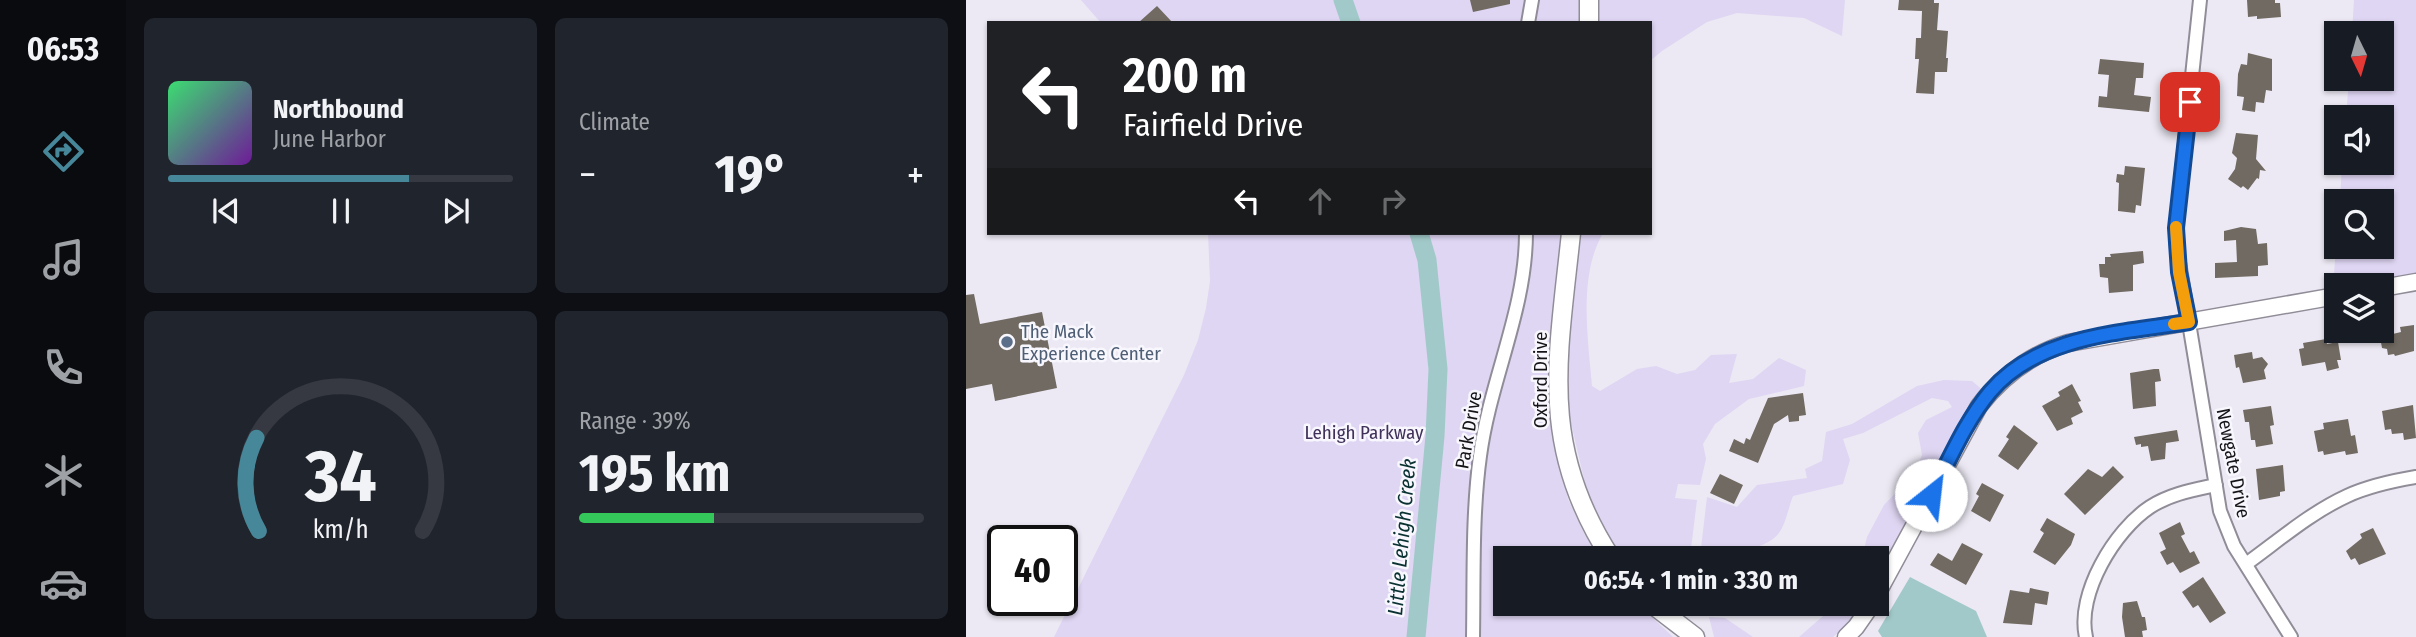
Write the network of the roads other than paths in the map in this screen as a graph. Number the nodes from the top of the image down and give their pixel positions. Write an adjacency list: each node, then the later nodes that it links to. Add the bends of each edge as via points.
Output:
1 (1532, 0): 4 (street)
2 (1589, 0): 5 (main road)
3 (2200, 0): 11 (street, Newgate Drive, via 2176,228)
4 (1528, 21)
5 (1589, 21)
6 (1526, 235): 19 (street, Park Drive, via 1519,302 1480,456)
7 (1571, 235): 14 (main road, Oxford Drive, via 1558,407 1566,462 1579,501)
8 (2416, 282): 9 (street)
9 (2394, 286)
10 (2324, 298): 11 (street)
11 (2189, 322): 13 (street, Newgate Drive); 16 (street, via 2068,343 2035,355 2012,371 1979,406)
12 (2416, 477): 15 (street, via 2348,495)
13 (2216, 485): 15 (street, Newgate Drive, via 2227,531); 22 (street, via 2165,499 2125,528 2086,600)
14 (1603, 546)
15 (2246, 564): 23 (street, Newgate Drive)
16 (1889, 572)
17 (1668, 616): 20 (main road)
18 (1864, 616): 21 (street)
19 (1473, 637)
20 (1695, 637)
21 (1846, 637)
22 (2085, 637)
23 (2291, 637)

